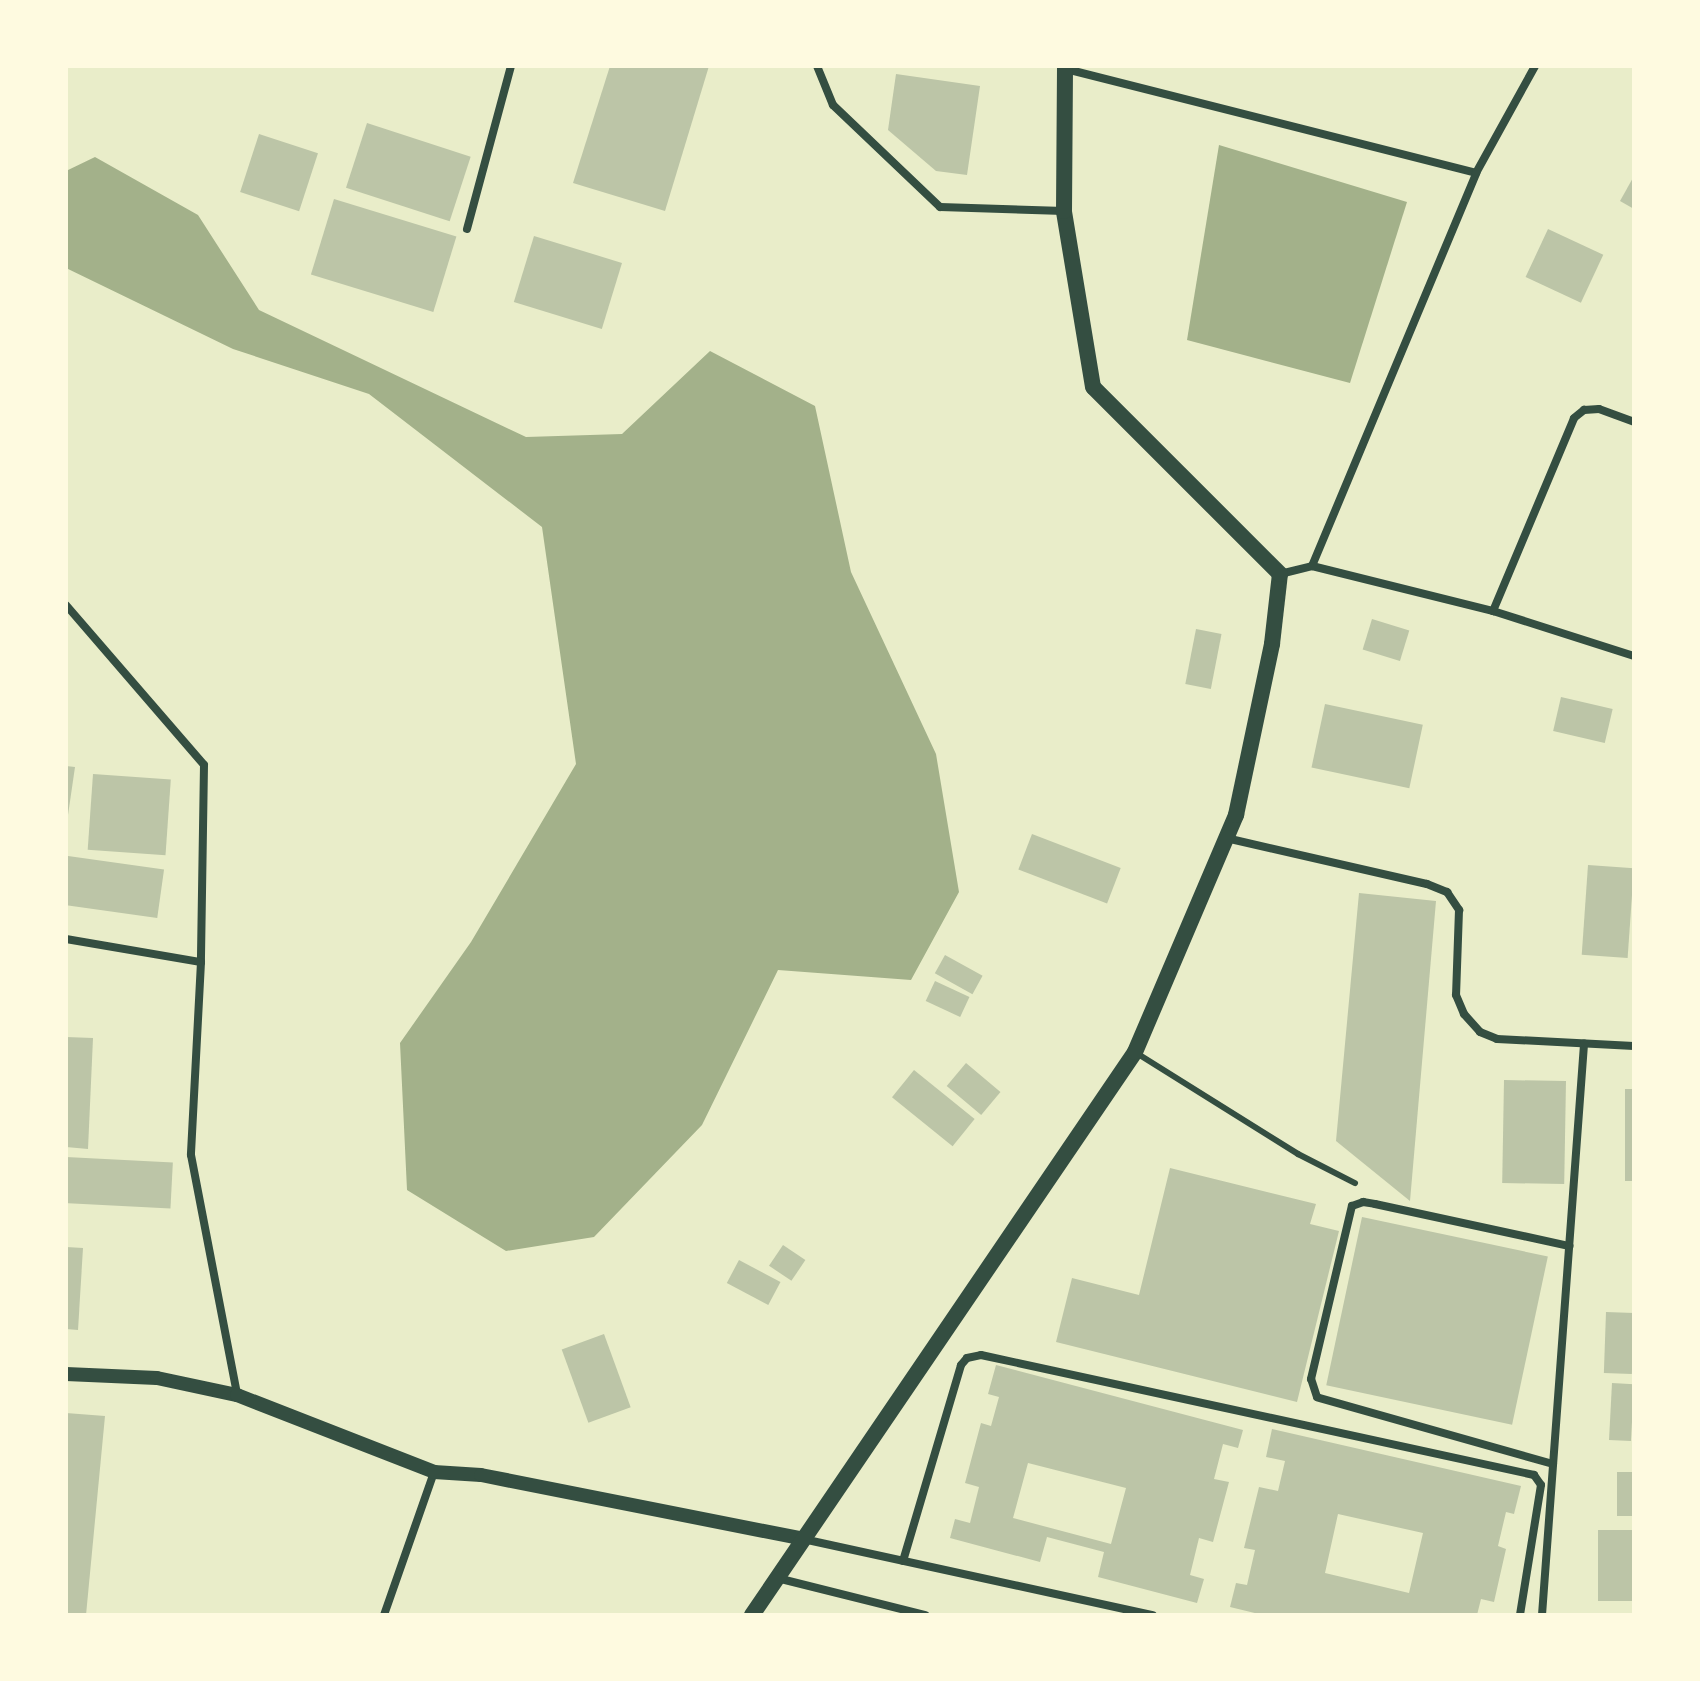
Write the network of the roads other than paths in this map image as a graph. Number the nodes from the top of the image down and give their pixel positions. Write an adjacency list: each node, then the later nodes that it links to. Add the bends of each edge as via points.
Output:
1 (511, 66): 7 (street)
2 (817, 66): 6 (street, via 833,105 940,207)
3 (1535, 66): 5 (street)
4 (1065, 67): 5 (street); 6 (main road)
5 (1476, 173): 9 (street)
6 (1064, 211): 10 (main road, via 1093,387)
7 (467, 229)
8 (1634, 422): 12 (street, via 1599,409 1584,410 1567,431)
9 (1312, 566): 10 (street); 12 (street)
10 (1280, 574): 14 (main road, via 1272,644 1236,815)
11 (66, 605): 16 (street, via 204,765)
12 (1493, 611): 13 (street)
13 (1634, 656)
14 (1226, 838): 17 (street, via 1447,892 1459,910 1456,995 1480,1032 1497,1039); 19 (main road)
15 (66, 939): 16 (street)
16 (201, 962): 23 (street, via 191,1155)
17 (1584, 1044): 18 (street); 21 (street)
18 (1634, 1046)
19 (1135, 1052): 20 (lane, via 1298,1154); 26 (main road)
20 (1355, 1183)
21 (1570, 1246): 24 (street); 24 (street, via 1375,1204 1352,1206 1311,1379 1317,1397)
22 (66, 1374): 23 (street, via 157,1378)
23 (237, 1395): 25 (street)
24 (1553, 1464): 34 (street)
25 (434, 1472): 26 (street, via 481,1475); 29 (street)
26 (803, 1539): 27 (street); 28 (main road)
27 (903, 1561): 32 (street); 33 (street, via 961,1365 981,1355 1534,1475 1541,1485)
28 (777, 1578): 30 (main road); 31 (street)
29 (384, 1615)
30 (752, 1615)
31 (925, 1615)
32 (1153, 1615)
33 (1520, 1615)
34 (1542, 1615)

